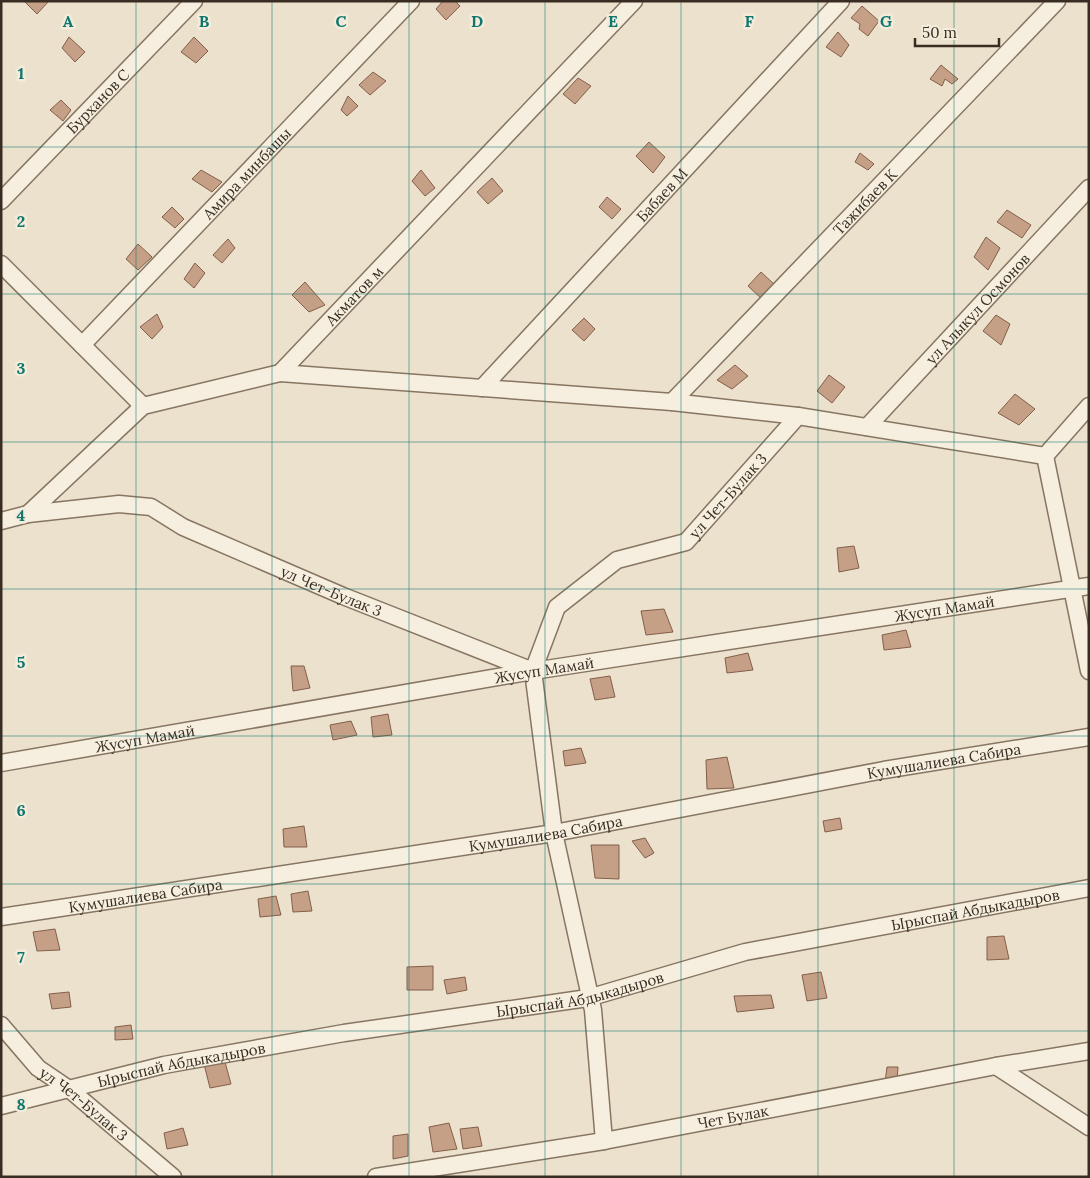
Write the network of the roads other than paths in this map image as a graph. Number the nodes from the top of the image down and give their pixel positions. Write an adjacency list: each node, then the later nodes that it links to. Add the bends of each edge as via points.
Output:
1 (194, 1): 7 (street, Бурханов С)
2 (411, 1): 9 (street, Амира минбашы)
3 (634, 1): 10 (street, Акматов м)
4 (841, 1): 11 (street, Бабаев М)
5 (1057, 1): 12 (street, Тажибаев К)
6 (1089, 188): 16 (street, ул Алыкул Осмонов)
7 (1, 201)
8 (1, 264): 9 (street)
9 (82, 345): 13 (street)
10 (280, 373): 11 (street); 13 (street)
11 (482, 388): 12 (street)
12 (672, 402): 15 (street)
13 (143, 406): 18 (street)
14 (1089, 406): 17 (street)
15 (798, 416): 16 (street); 23 (street, ул Чет-Булак 3, via 686,542 617,560 557,607)
16 (867, 427): 17 (street)
17 (1045, 456): 21 (street)
18 (28, 514): 19 (street, ул Чет-Булак 3); 23 (street, ул Чет-Булак 3, via 119,504 151,507 183,527 343,596)
19 (1, 521)
20 (1089, 586): 21 (street, Жусуп Мамай)
21 (1072, 590): 22 (street); 23 (street, Жусуп Мамай)
22 (1089, 671)
23 (533, 672): 25 (street, Жусуп Мамай); 26 (street)
24 (1089, 736): 26 (street, Кумушалиева Сабира, via 884,770)
25 (1, 762)
26 (554, 833): 28 (street, Кумушалиева Сабира); 29 (street)
27 (1089, 888): 29 (street, Ырыспай Абдыкадыров, via 745,952)
28 (1, 917)
29 (588, 998): 33 (street, Ырыспай Абдыкадыров, via 344,1033 164,1065); 36 (street, via 592,1010)
30 (1, 1025): 33 (street, ул Чет-Булак 3, via 38,1068)
31 (1089, 1051): 32 (street, Чет Булак)
32 (996, 1066): 35 (street); 36 (street, Чет Булак)
33 (69, 1089): 34 (street, Ырыспай Абдыкадыров); 37 (street, ул Чет-Булак 3)
34 (1, 1106)
35 (1089, 1127)
36 (604, 1140): 38 (street, Чет Булак)
37 (173, 1177)
38 (376, 1177)

